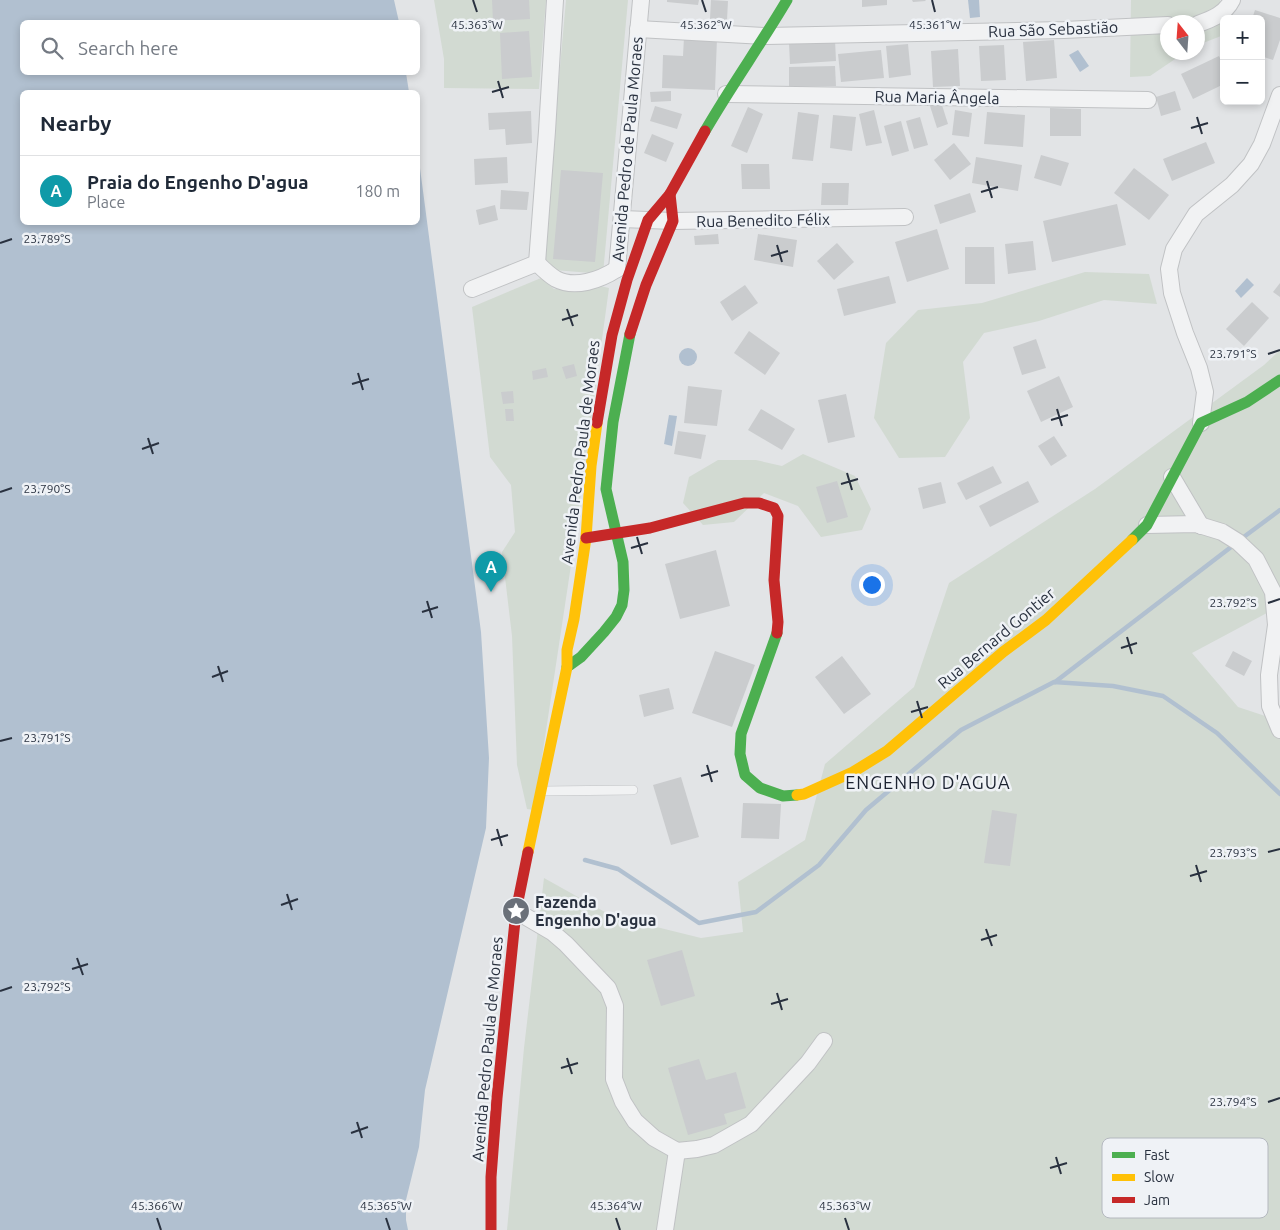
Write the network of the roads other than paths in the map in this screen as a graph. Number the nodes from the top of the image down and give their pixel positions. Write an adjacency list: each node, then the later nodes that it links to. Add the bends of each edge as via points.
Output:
1 (554, 0): 17 (street)
2 (641, 0): 7 (street, Avenida Pedro de Paula Moraes)
3 (787, 0): 8 (main road, Avenida Pedro Paula de Moraes)
4 (1232, 0): 5 (street, via 1228,8)
5 (1205, 22)
6 (1160, 25): 8 (street, Rua São Sebastião)
7 (638, 29): 8 (street, Rua São Sebastião); 14 (street, Avenida Pedro de Paula Moraes)
8 (766, 36): 9 (main road, Avenida Pedro Paula de Moraes)
9 (726, 94): 11 (street, Rua Maria Ângela); 12 (main road, Avenida Pedro Paula de Moraes)
10 (1280, 96): 21 (street, via 1251,164 1232,185 1196,214 1172,256 1169,269 1172,293 1205,392)
11 (1148, 100)
12 (670, 194): 15 (main road, Avenida Pedro Paula de Moraes); 16 (main road, Avenida Pedro Paula de Moraes)
13 (905, 217): 16 (street, Rua Benedito Félix)
14 (622, 219): 15 (street, Rua Benedito Félix); 18 (street, Avenida Pedro de Paula Moraes)
15 (648, 220): 16 (street, Rua Benedito Félix); 18 (main road, Avenida Pedro Paula de Moraes)
16 (673, 221): 25 (main road, Avenida Pedro Paula de Moraes, via 631,328 613,422 606,489)
17 (537, 263): 18 (street, Avenida Pedro de Paula Moraes, via 553,277 572,284); 19 (street)
18 (622, 275): 26 (main road, Avenida Pedro Paula de Moraes, via 591,466)
19 (472, 289)
20 (1280, 380): 21 (main road, via 1247,402)
21 (1201, 423): 22 (main road, Rua Bernard Gontier)
22 (1172, 477): 23 (main road, Rua Bernard Gontier); 24 (street)
23 (1147, 525): 24 (street); 25 (main road, Rua Bernard Gontier, via 1046,620 886,751 853,772 804,794 783,796 760,788 745,775 740,754 741,734 776,638 778,622 774,580 778,516 774,508 763,503 745,503)
24 (1201, 526): 28 (street, via 1222,532 1238,542 1256,559 1273,592 1276,625 1269,676 1270,706)
25 (616, 535): 26 (main road, Rua Bernard Gontier); 27 (main road, Avenida Pedro Paula de Moraes, via 624,562 622,605 616,617 600,630 581,657)
26 (586, 538): 27 (main road, Avenida Pedro Paula de Moraes, via 578,621 567,650)
27 (567, 667): 30 (main road, Avenida Pedro Paula de Moraes)
28 (1280, 730)
29 (633, 790): 30 (lane)
30 (541, 791): 31 (main road, Avenida Pedro Paula de Moraes)
31 (516, 911): 33 (street, via 552,932 608,988 615,1006 614,1079 623,1102 635,1121 654,1138); 34 (main road, Avenida Pedro Paula de Moraes, via 497,1098)
32 (824, 1041): 33 (street, via 808,1063 751,1124 714,1145)
33 (677, 1151): 35 (street)
34 (491, 1230)
35 (666, 1230)

